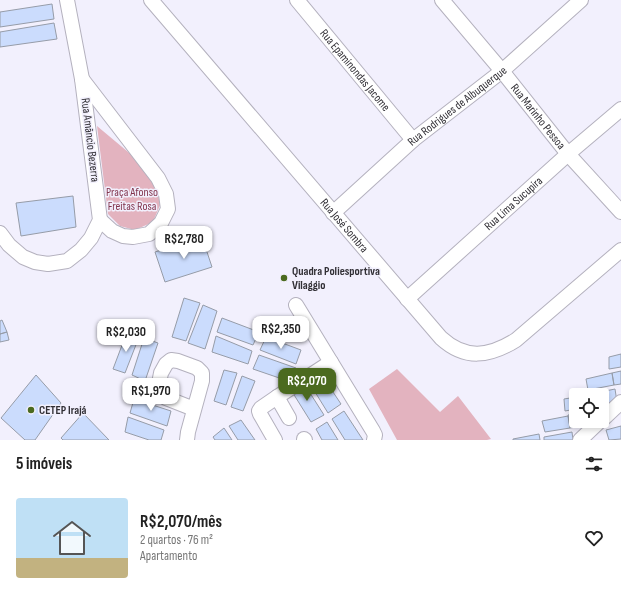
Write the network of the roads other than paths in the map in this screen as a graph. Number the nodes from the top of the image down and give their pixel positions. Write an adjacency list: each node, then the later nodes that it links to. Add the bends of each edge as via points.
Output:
1 (67, 0): 7 (street, Rua Amâncio Bezerra)
2 (151, 0): 11 (street, Rua José Sombra)
3 (297, 0): 9 (street, Rua Epaminondas Jacome)
4 (442, 0): 6 (street, Rua Marinho Pessoa)
5 (581, 0): 6 (street, Rua Rodrigues de Albuquerque)
6 (502, 71): 9 (street, Rua Rodrigues de Albuquerque); 10 (street, Rua Marinho Pessoa)
7 (82, 79): 13 (street, Rua Amâncio Bezerra); 13 (street, via 158,178 166,194 168,209 161,223 150,234 133,237 112,231)
8 (621, 109): 10 (street, Rua Lima Sucupira)
9 (413, 140): 11 (street, Rua Rodrigues de Albuquerque)
10 (568, 154): 12 (street, Rua Marinho Pessoa); 16 (street, Rua Lima Sucupira)
11 (333, 212): 16 (street, Rua José Sombra)
12 (621, 212)
13 (100, 220): 14 (street, via 91,238 81,250 67,261 48,264 23,257)
14 (0, 233)
15 (621, 250): 16 (street, Rua José Sombra, via 516,340 493,351 477,354 463,352 449,345)
16 (407, 299)
17 (296, 305): 18 (street)
18 (330, 362): 19 (street); 27 (street, via 373,431)
19 (277, 397): 23 (street); 26 (street, via 259,411)
20 (621, 402): 22 (street)
21 (194, 409): 25 (street)
22 (609, 413)
23 (289, 418)
24 (593, 428): 28 (street)
25 (187, 440)
26 (275, 440)
27 (374, 440)
28 (580, 440)

